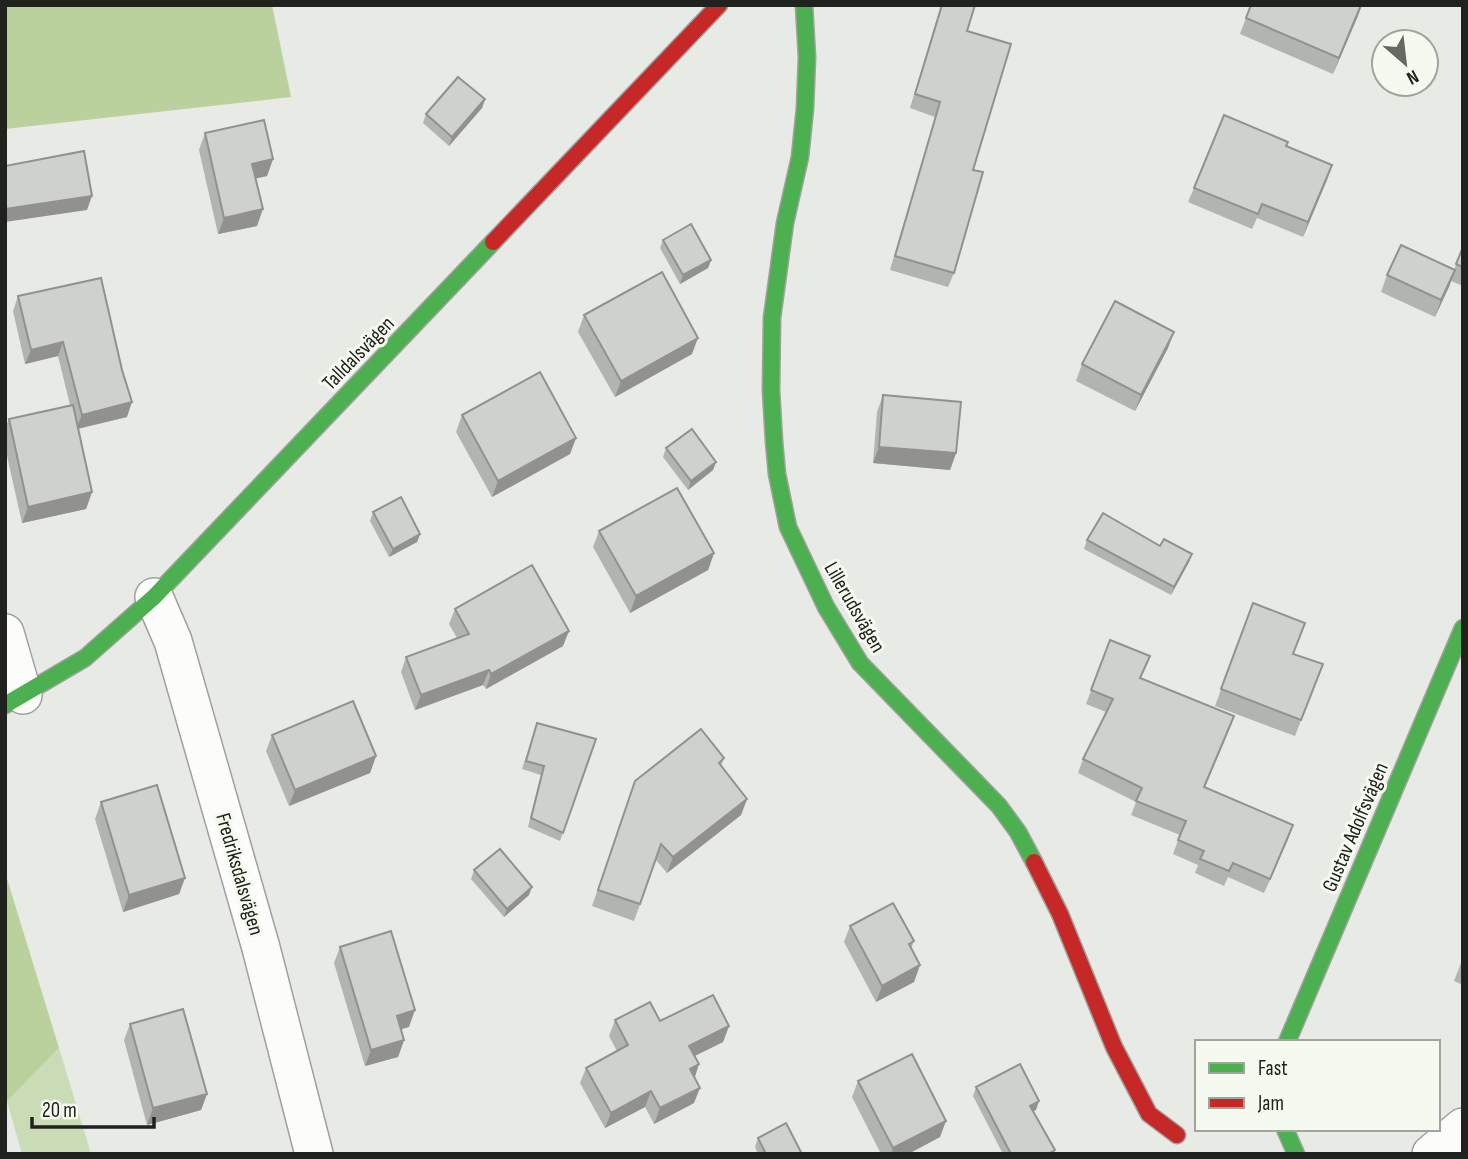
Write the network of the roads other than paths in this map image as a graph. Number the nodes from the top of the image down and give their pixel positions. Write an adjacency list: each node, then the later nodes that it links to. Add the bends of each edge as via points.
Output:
1 (719, 5): 3 (street, Talldalsvägen)
2 (804, 5): 11 (street, Lillerudsvägen, via 807,57 800,157 772,318 774,441 788,527 826,607 860,663 999,806 1018,832 1060,914 1114,1047 1149,1114 1182,1131)
3 (154, 597): 6 (street, Talldalsvägen, via 85,659); 10 (street, Fredriksdalsvägen, via 181,668)
4 (1463, 628): 7 (street, Gustav Adolfsvägen)
5 (5, 633): 6 (street)
6 (14, 700)
7 (1288, 1040)
8 (1463, 1127): 13 (street)
9 (1286, 1131): 12 (street)
10 (314, 1154)
11 (1169, 1154)
12 (1296, 1154)
13 (1431, 1154)

